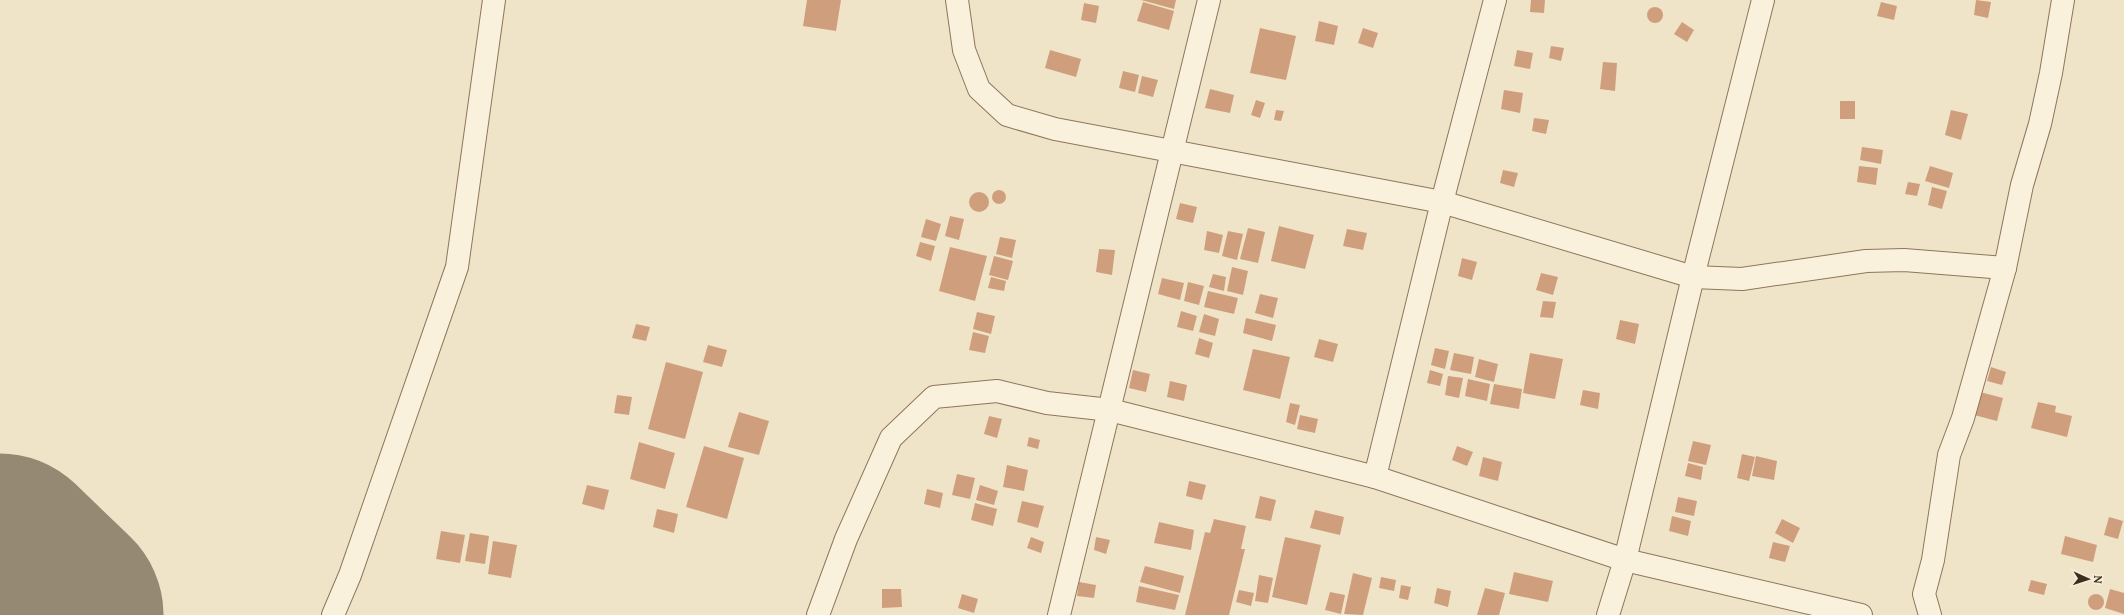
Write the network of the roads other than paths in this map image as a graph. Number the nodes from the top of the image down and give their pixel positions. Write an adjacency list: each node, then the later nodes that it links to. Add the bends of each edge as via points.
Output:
1 (494, 0): 14 (street, via 457,267 350,575)
2 (957, 0): 7 (street, via 964,50 979,89 1007,115 1055,129)
3 (1209, 0): 7 (street)
4 (1495, 0): 8 (street)
5 (1763, 0): 10 (street)
6 (2063, 0): 9 (street, via 2040,124 2022,185)
7 (1173, 152): 8 (street); 11 (street)
8 (1442, 202): 10 (street); 12 (street)
9 (2005, 268): 10 (street, via 1904,260 1866,261 1742,279); 19 (street, via 1963,418 1949,455 1933,560 1924,594)
10 (1693, 277): 13 (street)
11 (1110, 410): 12 (street); 15 (street, via 1047,403 997,391 934,397 891,438 846,539); 16 (street)
12 (1375, 477): 13 (street)
13 (1625, 560): 17 (street); 18 (street)
14 (333, 615)
15 (818, 615)
16 (1059, 615)
17 (1608, 615)
18 (1861, 615)
19 (1930, 615)

